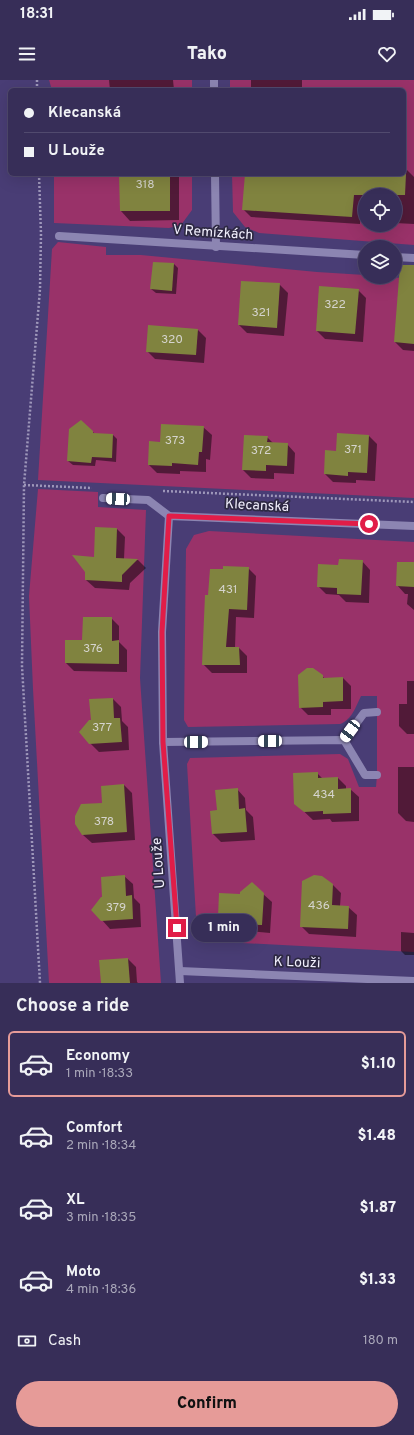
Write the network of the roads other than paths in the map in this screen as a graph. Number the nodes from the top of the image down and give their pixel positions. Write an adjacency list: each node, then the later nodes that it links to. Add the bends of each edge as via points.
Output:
1 (215, 176): 3 (street)
2 (59, 236): 3 (street, V Remízkách)
3 (216, 247): 4 (street, V Remízkách)
4 (358, 255)
5 (402, 257): 6 (street)
6 (414, 258)
7 (103, 498): 8 (street, via 148,500)
8 (169, 516): 9 (street, Klecanská); 12 (street, U Louže, via 162,632)
9 (414, 526)
10 (377, 712): 11 (street, via 364,713)
11 (344, 740): 12 (street); 13 (street, via 365,775)
12 (163, 742): 14 (street, U Louže)
13 (377, 775)
14 (180, 971): 15 (street, K Louži); 17 (street, U Louže)
15 (353, 980): 16 (street, K Louži)
16 (414, 981)
17 (180, 983)

